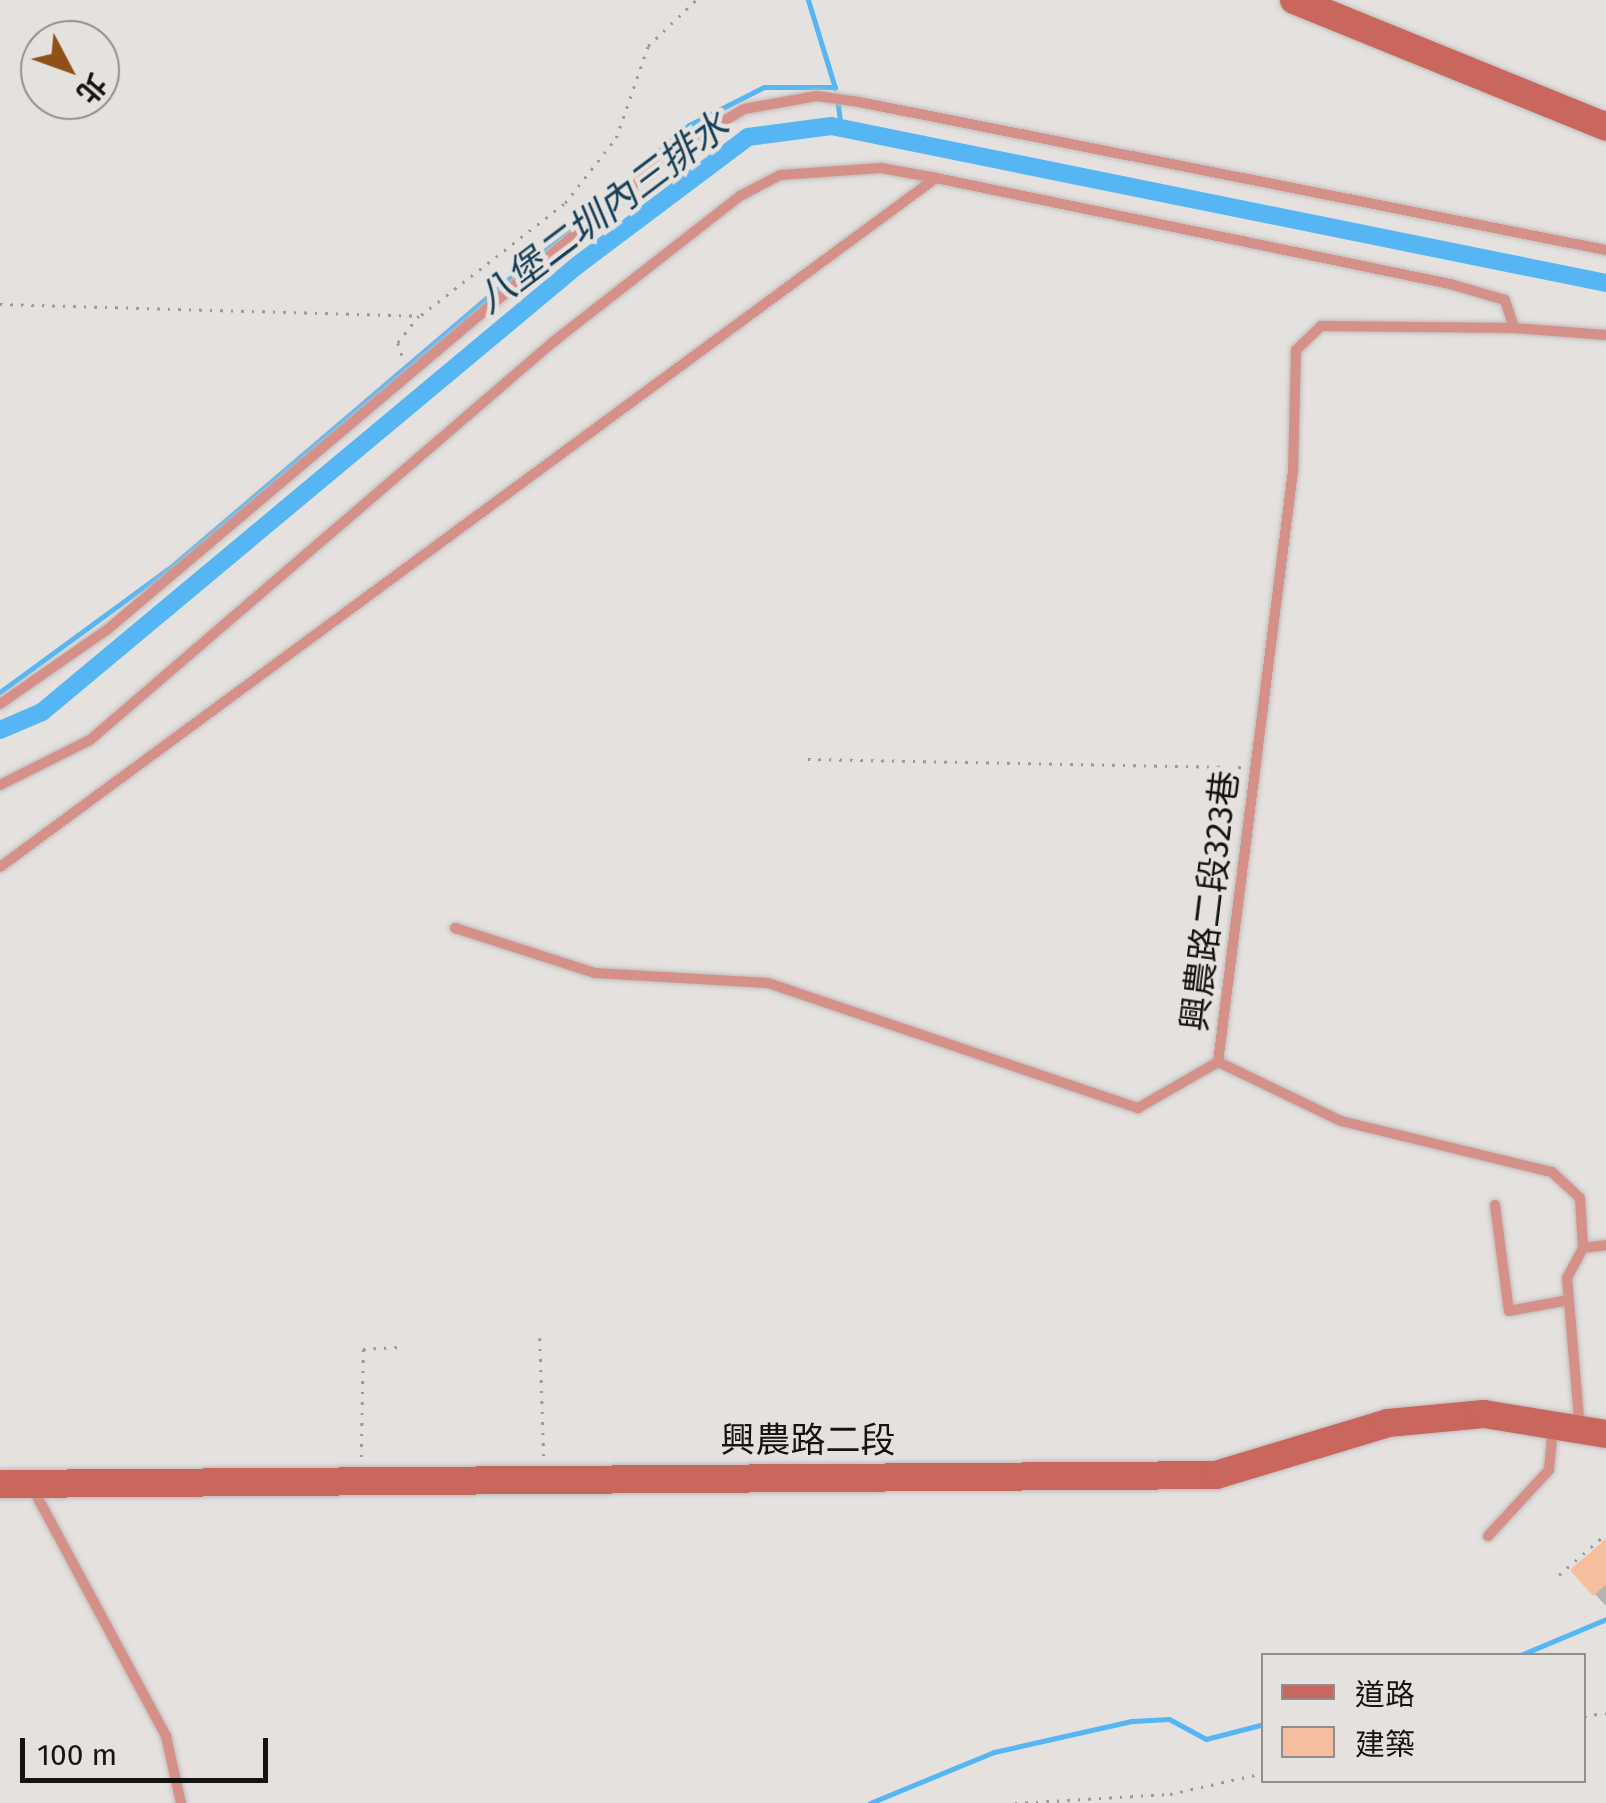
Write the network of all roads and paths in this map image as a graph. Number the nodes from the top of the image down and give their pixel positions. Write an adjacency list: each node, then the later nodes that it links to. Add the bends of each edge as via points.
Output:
1 (696, 0): 7 (path, via 648,46 616,138 565,203)
2 (1294, 0): 3 (street)
3 (1606, 126)
4 (936, 178): 8 (lane, via 1450,284 1505,300); 14 (lane, via 830,168 780,175 740,196 553,342 90,740); 15 (lane)
5 (1606, 250): 10 (lane, via 860,102 778,100 671,153)
6 (0, 304): 7 (path)
7 (419, 316): 10 (path, via 398,343)
8 (1514, 328): 9 (lane, 興農路二段323巷); 13 (lane, 興農路二段323巷, via 1321,326 1296,350 1293,471)
9 (1606, 335)
10 (408, 376): 11 (lane, via 108,628)
11 (0, 704)
12 (808, 758): 13 (path)
13 (1254, 767): 17 (lane, 興農路二段323巷)
14 (0, 785)
15 (0, 868)
16 (455, 928): 17 (lane, via 595,973 768,983 1138,1108)
17 (1218, 1062): 20 (lane, 興農路二段323巷, via 1342,1121 1552,1172 1580,1198)
18 (1495, 1205): 21 (lane, via 1509,1311)
19 (1606, 1245): 20 (lane)
20 (1583, 1248): 21 (lane, 興農路二段323巷, via 1567,1278)
21 (1568, 1300): 24 (lane, 興農路二段323巷)
22 (540, 1338): 25 (path)
23 (398, 1347): 26 (path, via 364,1349)
24 (1580, 1430): 25 (street, 興農路二段, via 1484,1414 1388,1423 1216,1475); 30 (lane, 興農路二段323巷)
25 (544, 1479): 26 (street, 興農路二段)
26 (360, 1480): 28 (street, 興農路二段)
27 (0, 1484): 28 (street, 興農路二段)
28 (30, 1484): 33 (lane, via 166,1736)
29 (1606, 1534): 31 (path)
30 (1488, 1536)
31 (1559, 1575)
32 (1261, 1774): 34 (path, via 1170,1794)
33 (182, 1803)
34 (1015, 1803)

